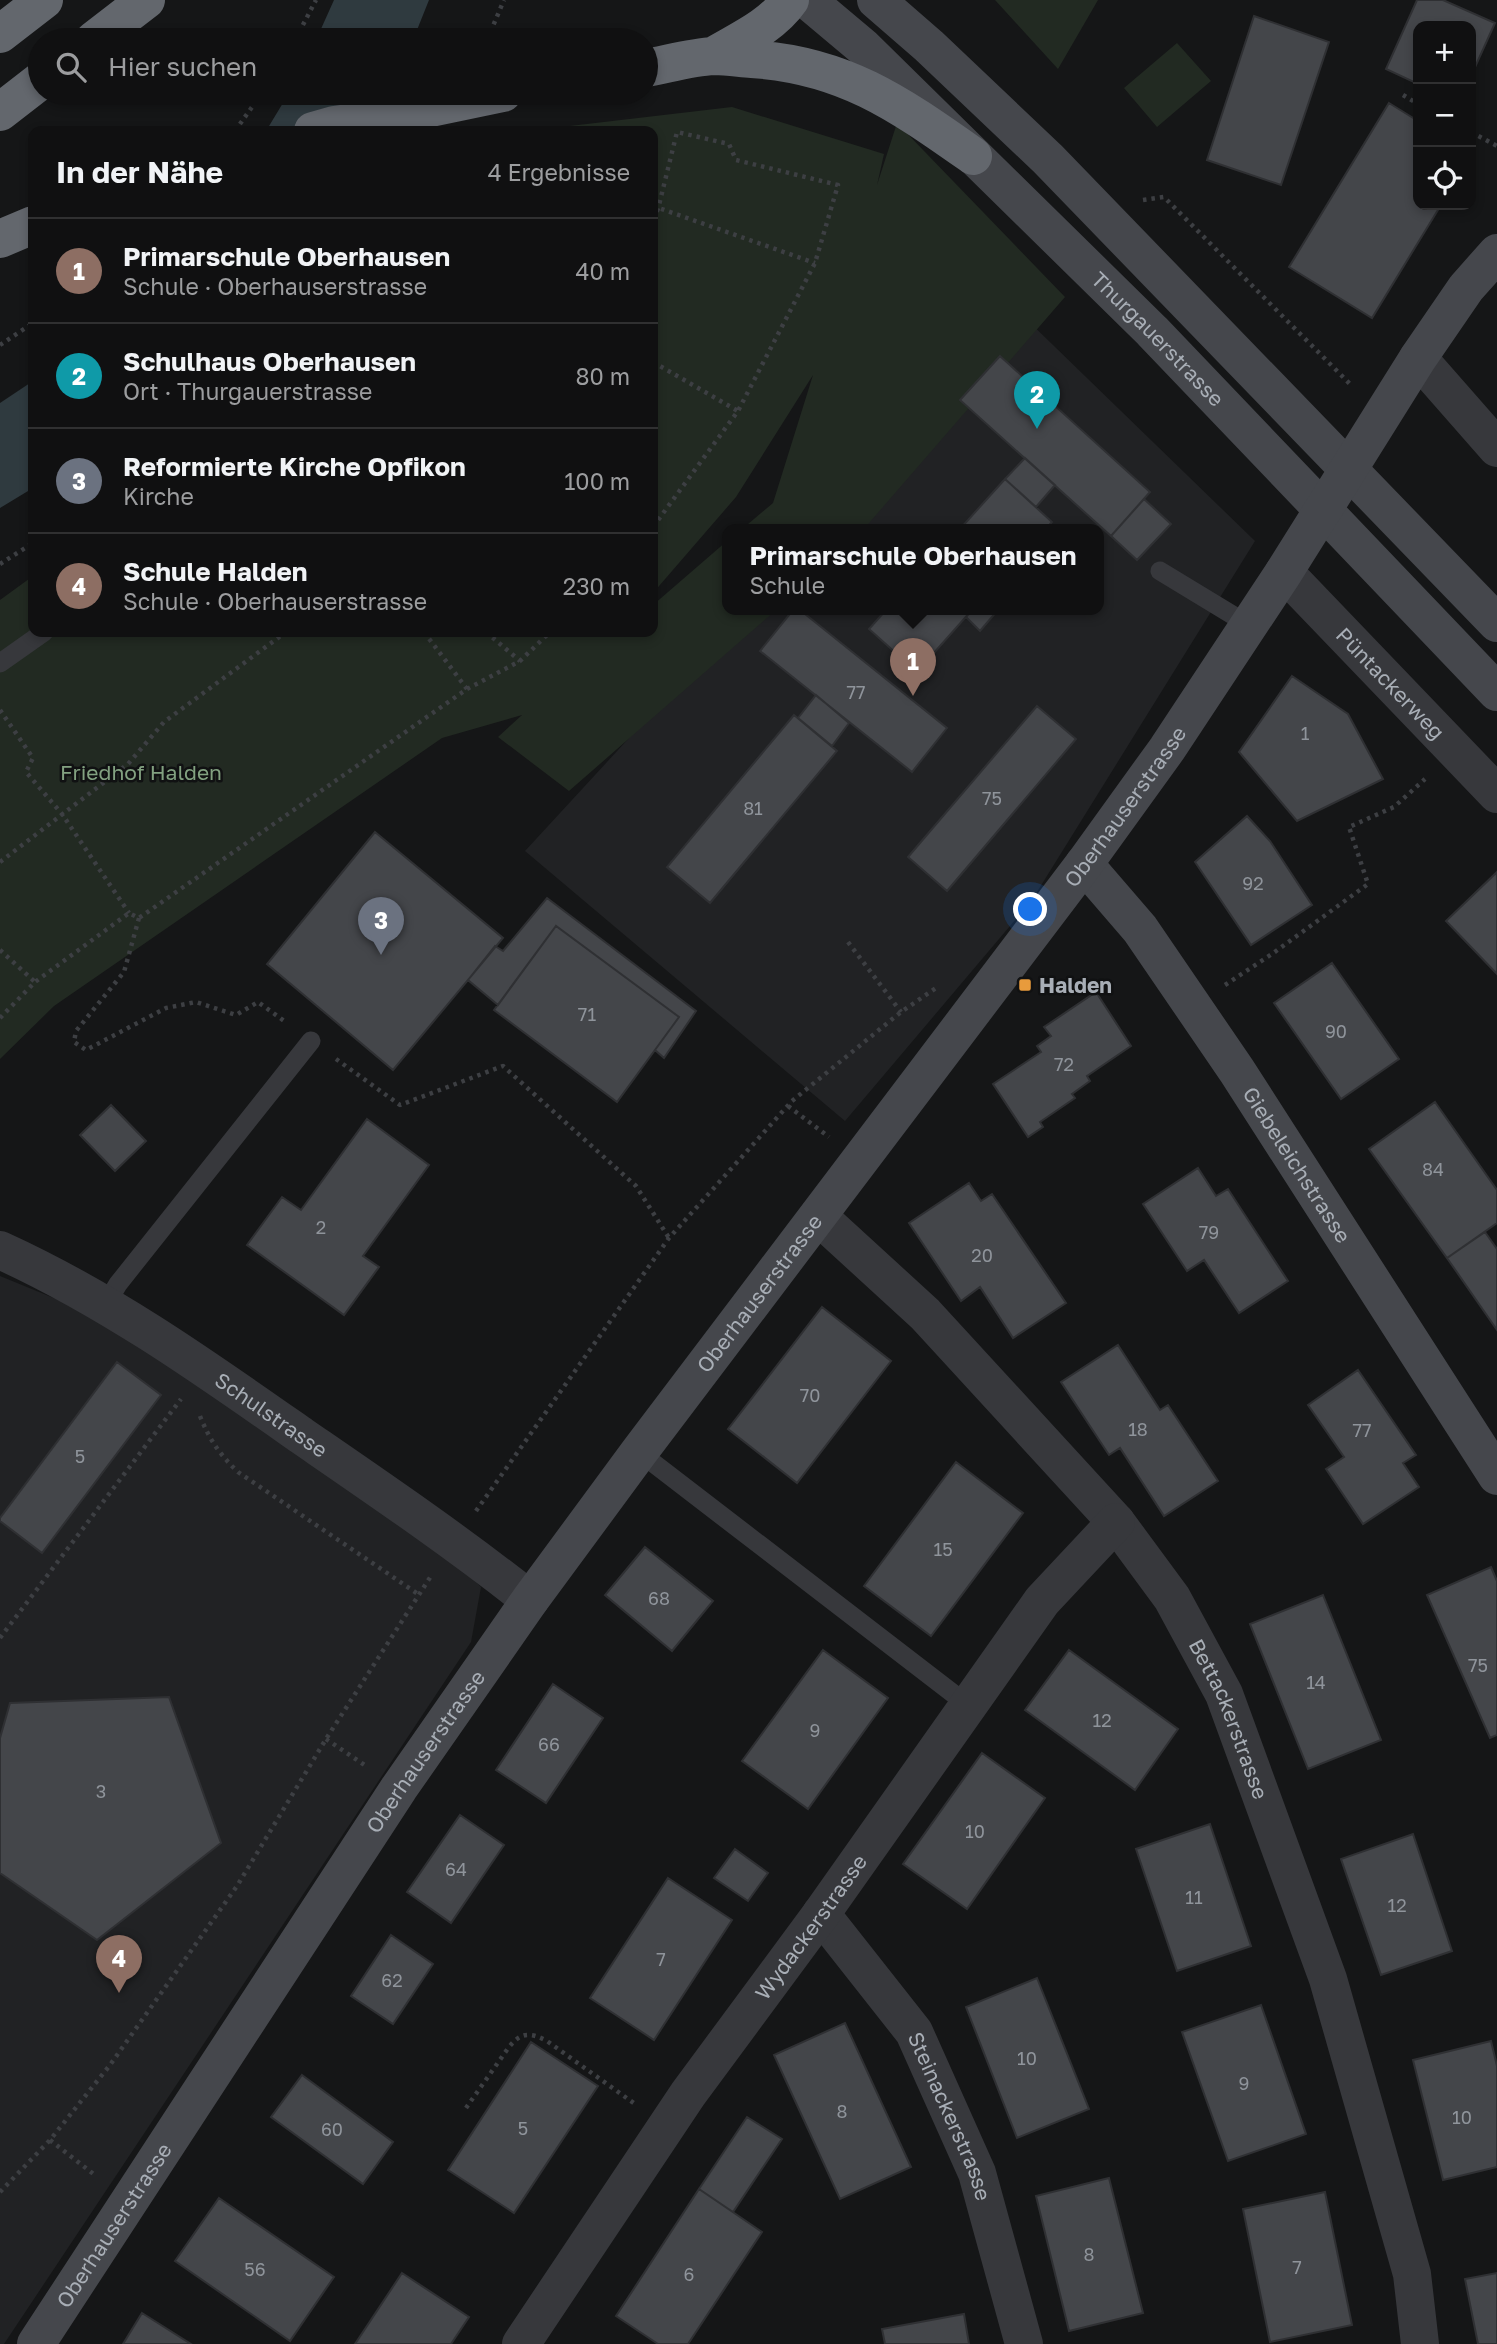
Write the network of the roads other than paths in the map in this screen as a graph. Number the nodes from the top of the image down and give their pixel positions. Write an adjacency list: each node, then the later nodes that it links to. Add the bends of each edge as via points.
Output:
1 (44, 0): 7 (highway)
2 (146, 0): 6 (highway)
3 (790, 0): 8 (highway, via 762,26)
4 (807, 0): 14 (street, Thurgauerstrasse, via 863,47)
5 (876, 0): 22 (street, via 1057,168)
6 (110, 28)
7 (0, 34)
8 (713, 56): 9 (highway); 14 (highway, via 782,61 841,77 886,97)
9 (658, 66)
10 (28, 90): 12 (highway)
11 (445, 105): 13 (highway)
12 (0, 112)
13 (330, 126)
14 (973, 156): 26 (street, Thurgauerstrasse, via 1152,331)
15 (28, 227): 16 (highway)
16 (0, 239)
17 (1497, 253): 18 (street, Oberhauserstrasse, via 1466,288)
18 (1418, 358): 19 (street); 20 (street, Oberhauserstrasse, via 1371,404)
19 (1497, 448)
20 (1292, 559): 23 (street, Oberhauserstrasse); 27 (street, Püntackerweg)
21 (1160, 571): 23 (lane)
22 (1497, 623)
23 (1249, 625): 28 (street, Oberhauserstrasse)
24 (37, 637): 25 (lane)
25 (0, 663)
26 (1497, 692)
27 (1497, 794)
28 (1084, 864): 30 (street, Oberhauserstrasse); 34 (street, Giebeleichstrasse, via 1140,929 1230,1060)
29 (311, 1041): 32 (lane)
30 (818, 1216): 33 (street, Oberhauserstrasse); 35 (street, Bettackerstrasse, via 925,1314)
31 (0, 1250): 32 (street, Schulstrasse)
32 (106, 1304): 36 (street, Schulstrasse, via 205,1367)
33 (639, 1452): 36 (street, Oberhauserstrasse); 37 (lane)
34 (1497, 1476)
35 (1116, 1522): 37 (street, Wydackerstrasse, via 1042,1601); 42 (street, Bettackerstrasse, via 1171,1598 1224,1693 1328,1979 1412,2274)
36 (530, 1600): 39 (street, Oberhauserstrasse, via 399,1788)
37 (968, 1705): 38 (street, Wydackerstrasse)
38 (821, 1914): 40 (street, Wydackerstrasse, via 688,2094); 41 (street, Steinackerstrasse, via 914,2032 977,2173)
39 (36, 2344)
40 (522, 2344)
41 (1024, 2344)
42 (1420, 2344)

